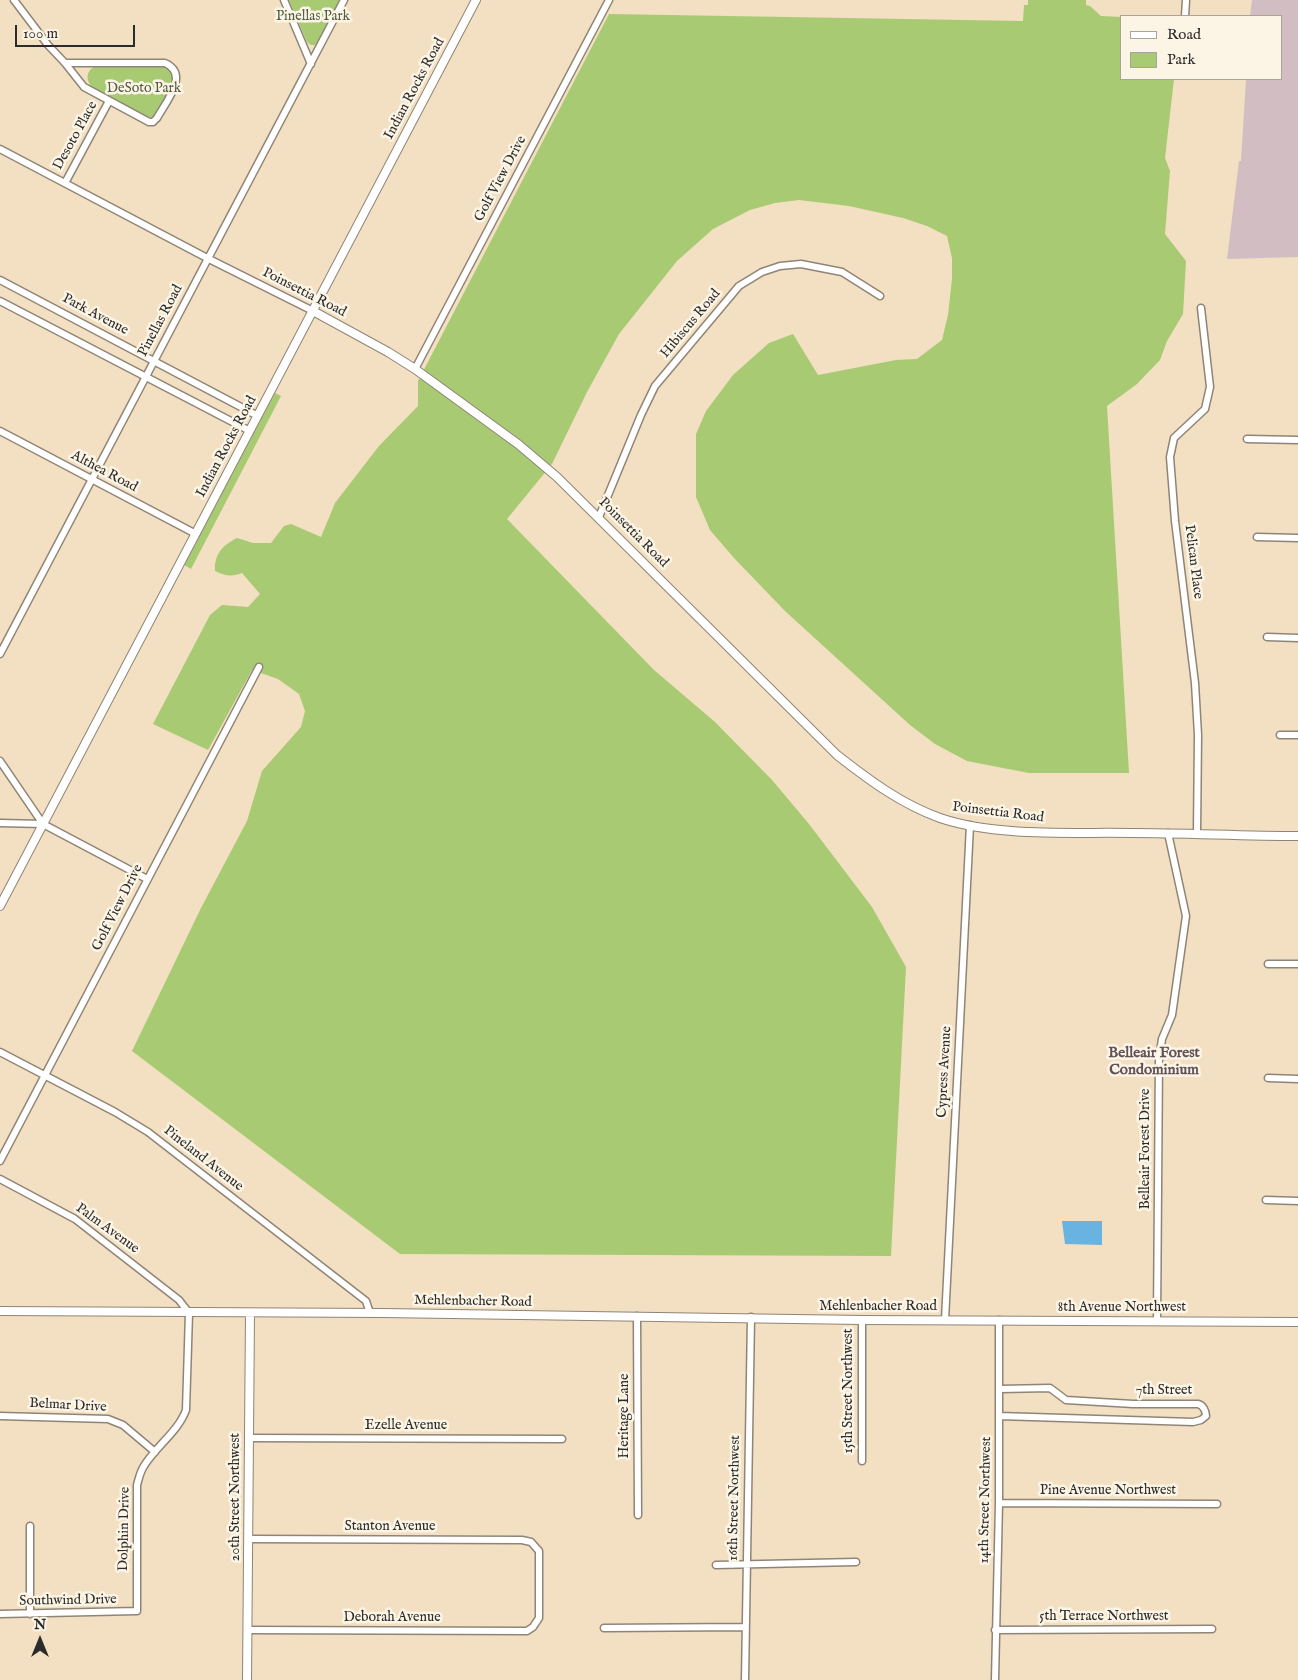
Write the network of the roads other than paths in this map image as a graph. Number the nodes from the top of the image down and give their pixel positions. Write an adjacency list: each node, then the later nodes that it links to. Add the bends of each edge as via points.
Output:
1 (14, 0): 8 (street)
2 (284, 0): 9 (street)
3 (344, 0): 9 (street, Pinellas Road)
4 (476, 0): 18 (street, Indian Rocks Road)
5 (609, 0): 20 (street, Golf View Drive)
6 (1186, 0): 7 (street)
7 (1185, 15)
8 (65, 63): 10 (street, Desoto Place, via 84,87); 10 (street, Desoto Place, via 158,62 172,66 176,71 176,83 153,122)
9 (311, 64): 13 (street, Pinellas Road)
10 (109, 101): 12 (street, Desoto Place)
11 (0, 149): 12 (street, Poinsettia Road)
12 (65, 183): 13 (street, Poinsettia Road)
13 (207, 258): 18 (street, Poinsettia Road); 19 (street, Pinellas Road)
14 (0, 280): 19 (street, Park Avenue)
15 (880, 296): 28 (street, Hibiscus Road, via 842,272 801,264 762,272 738,286 655,386)
16 (0, 301): 21 (street)
17 (1201, 308): 43 (street, Pelican Place, via 1210,387 1205,409 1174,438 1170,457 1196,683)
18 (313, 311): 20 (street, Poinsettia Road); 22 (street, Indian Rocks Road)
19 (154, 360): 21 (street, Pinellas Road); 22 (street, Park Avenue)
20 (415, 369): 28 (street, Poinsettia Road, via 518,444)
21 (145, 378): 24 (street); 27 (street, Pinellas Road)
22 (258, 416): 24 (street, Indian Rocks Road)
23 (0, 431): 27 (street, Althea Road)
24 (250, 431): 29 (street, Indian Rocks Road)
25 (1247, 439): 26 (street)
26 (1298, 440)
27 (92, 480): 29 (street, Althea Road); 34 (street, Pinellas Road)
28 (599, 517): 41 (street, Poinsettia Road, via 837,755 893,796 917,809)
29 (196, 534): 40 (street, Indian Rocks Road)
30 (1257, 538): 31 (street)
31 (1298, 538)
32 (1267, 638): 33 (street)
33 (1298, 638)
34 (0, 654)
35 (259, 667): 45 (street, Golf View Drive)
36 (1280, 735): 37 (street)
37 (1298, 735)
38 (0, 761): 40 (street)
39 (0, 823): 40 (street)
40 (43, 824): 45 (street); 46 (street, Indian Rocks Road)
41 (970, 825): 42 (street, Poinsettia Road, via 1040,832); 64 (street, Cypress Avenue)
42 (1168, 833): 43 (street, Poinsettia Road); 66 (street, Belleair Forest Drive, via 1186,916 1172,1015 1162,1039 1159,1059)
43 (1197, 833): 44 (street, Poinsettia Road)
44 (1298, 836)
45 (147, 879): 50 (street, Golf View Drive)
46 (0, 906)
47 (1268, 964): 48 (street)
48 (1298, 964)
49 (0, 1052): 50 (street, Pineland Avenue)
50 (45, 1076): 53 (street, Golf View Drive); 60 (street, Pineland Avenue, via 148,1132 366,1301)
51 (1268, 1078): 52 (street)
52 (1298, 1079)
53 (0, 1161)
54 (0, 1179): 58 (street, Palm Avenue, via 75,1219 179,1300)
55 (1266, 1200): 56 (street)
56 (1298, 1200)
57 (0, 1311): 58 (street, Mehlenbacher Road)
58 (189, 1313): 59 (street, Mehlenbacher Road); 73 (street, Dolphin Drive, via 186,1410)
59 (250, 1313): 60 (street, Mehlenbacher Road); 71 (street, 20th Street Northwest)
60 (370, 1313): 61 (street, Mehlenbacher Road)
61 (637, 1316): 62 (street, Mehlenbacher Road); 77 (street, Heritage Lane)
62 (751, 1317): 63 (street, Mehlenbacher Road); 81 (street, 16th Street Northwest)
63 (862, 1320): 64 (street, Mehlenbacher Road); 74 (street, 15th Street Northwest)
64 (945, 1320): 65 (street, 8th Avenue Northwest)
65 (999, 1320): 66 (street, 8th Avenue Northwest); 68 (street, 14th Street Northwest)
66 (1157, 1321): 67 (street, 8th Avenue Northwest)
67 (1298, 1322)
68 (1000, 1388): 70 (street, 14th Street Northwest); 70 (street, 7th Street, via 1050,1388 1066,1400 1198,1404 1202,1405 1206,1416 1192,1422)
69 (0, 1416): 73 (street, Belmar Drive, via 108,1419 123,1425)
70 (999, 1416): 75 (street, 14th Street Northwest)
71 (249, 1438): 72 (street, Ezelle Avenue); 79 (street, 20th Street Northwest)
72 (562, 1439)
73 (155, 1452): 83 (street, Dolphin Drive, via 141,1470 137,1484)
74 (862, 1462)
75 (999, 1503): 76 (street, Pine Avenue Northwest); 91 (street, 14th Street Northwest)
76 (1217, 1504)
77 (638, 1515)
78 (30, 1526): 85 (street)
79 (249, 1539): 86 (street, Stanton Avenue, via 531,1542 539,1551 539,1618); 90 (street, 20th Street Northwest)
80 (856, 1562): 81 (street)
81 (746, 1564): 82 (street); 87 (street, 16th Street Northwest)
82 (716, 1565)
83 (137, 1611): 85 (street, Southwind Drive)
84 (0, 1614): 85 (street, Southwind Drive)
85 (30, 1614)
86 (534, 1627): 90 (street, Deborah Avenue, via 527,1631)
87 (745, 1627): 88 (street); 93 (street, 16th Street Northwest)
88 (604, 1628)
89 (1212, 1629): 91 (street, 5th Terrace Northwest)
90 (248, 1630): 92 (street, 20th Street Northwest)
91 (995, 1630): 94 (street, 14th Street Northwest)
92 (247, 1680)
93 (745, 1680)
94 (995, 1680)

